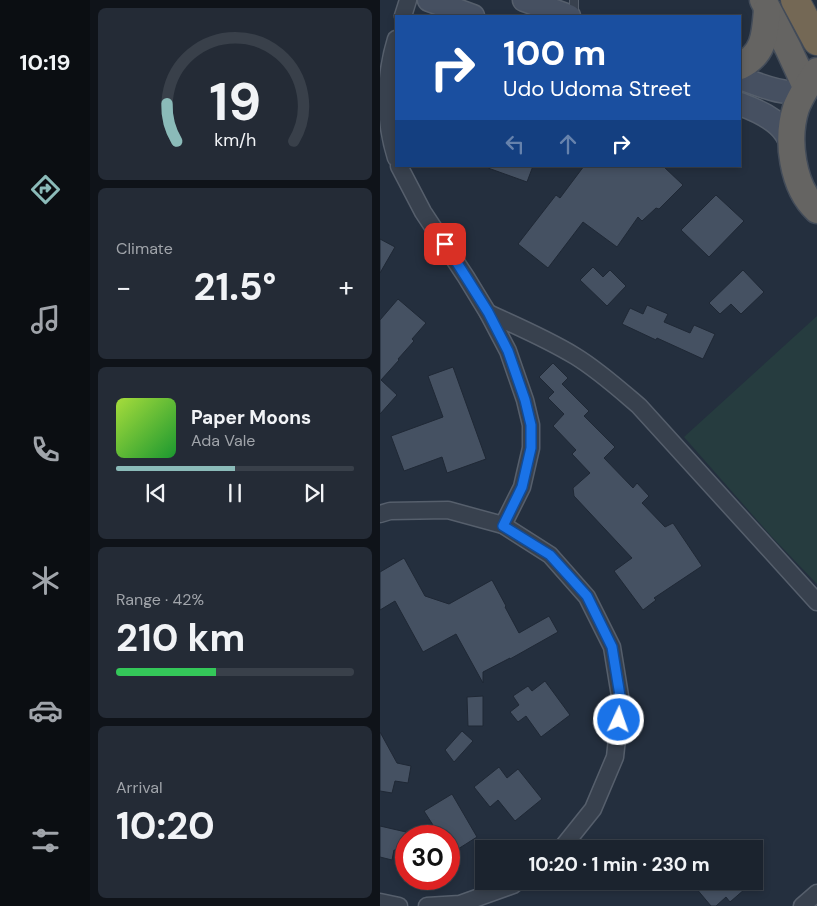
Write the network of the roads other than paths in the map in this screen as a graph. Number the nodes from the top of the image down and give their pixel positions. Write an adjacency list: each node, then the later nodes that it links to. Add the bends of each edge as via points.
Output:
1 (408, 0): 7 (street)
2 (429, 0): 8 (main road)
3 (524, 0): 9 (main road)
4 (574, 0): 10 (lane)
5 (795, 0): 11 (highway)
6 (765, 4): 13 (highway, via 764,41 751,60); 15 (highway, via 799,70)
7 (403, 15)
8 (470, 15)
9 (566, 15)
10 (574, 15)
11 (816, 40)
12 (395, 42): 18 (street, via 388,80 387,116)
13 (741, 65)
14 (741, 78): 15 (main road, via 785,92 797,92)
15 (812, 79): 17 (highway, via 796,108)
16 (741, 104): 17 (main road, via 775,122 787,134)
17 (791, 144): 20 (highway, via 800,185)
18 (395, 154)
19 (400, 167): 21 (street, via 424,212)
20 (817, 210)
21 (488, 312): 23 (street, via 508,351 531,425 531,448 522,487); 24 (street, via 557,345 609,379 639,406)
22 (380, 514): 23 (street, via 448,510)
23 (503, 526): 25 (street, via 550,555 587,596 612,647 621,702 614,757 593,809)
24 (817, 602)
25 (568, 840)
26 (499, 890): 30 (street, via 460,904)
27 (817, 893): 31 (street)
28 (380, 902): 29 (street)
29 (399, 906)
30 (427, 906)
31 (802, 906)

